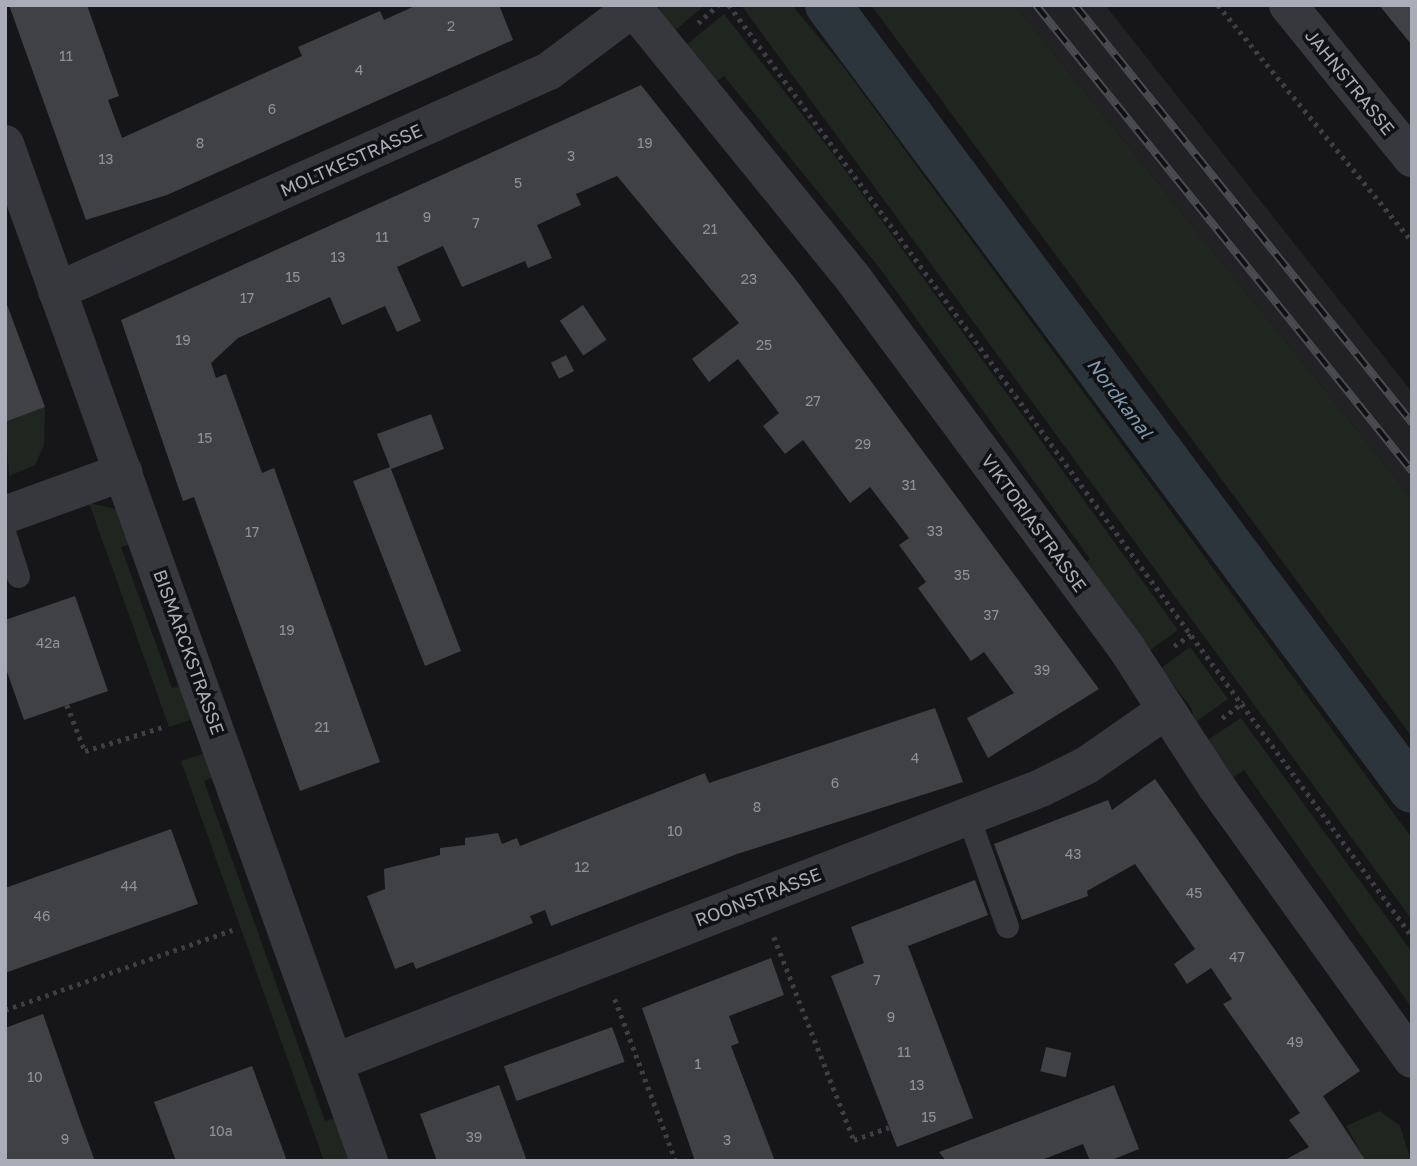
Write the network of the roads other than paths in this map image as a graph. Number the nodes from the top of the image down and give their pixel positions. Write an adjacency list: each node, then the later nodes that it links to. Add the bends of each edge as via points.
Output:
1 (1288, 5): 4 (street, JAHNSTRASSE)
2 (632, 6): 5 (street, MOLTKESTRASSE, via 549,71); 10 (street, VIKTORIASTRASSE, via 855,281)
3 (5, 144): 5 (street, BISMARCKSTRASSE)
4 (1412, 158)
5 (57, 291): 6 (street, BISMARCKSTRASSE)
6 (123, 472): 7 (street); 14 (street, BISMARCKSTRASSE)
7 (5, 515)
8 (5, 535): 9 (lane)
9 (18, 576)
10 (1167, 710): 11 (street, ROONSTRASSE, via 1087,765); 13 (street, VIKTORIASTRASSE)
11 (968, 816): 12 (lane); 14 (street, ROONSTRASSE)
12 (1007, 926)
13 (1412, 1059)
14 (338, 1061): 15 (street, BISMARCKSTRASSE)
15 (369, 1161)

